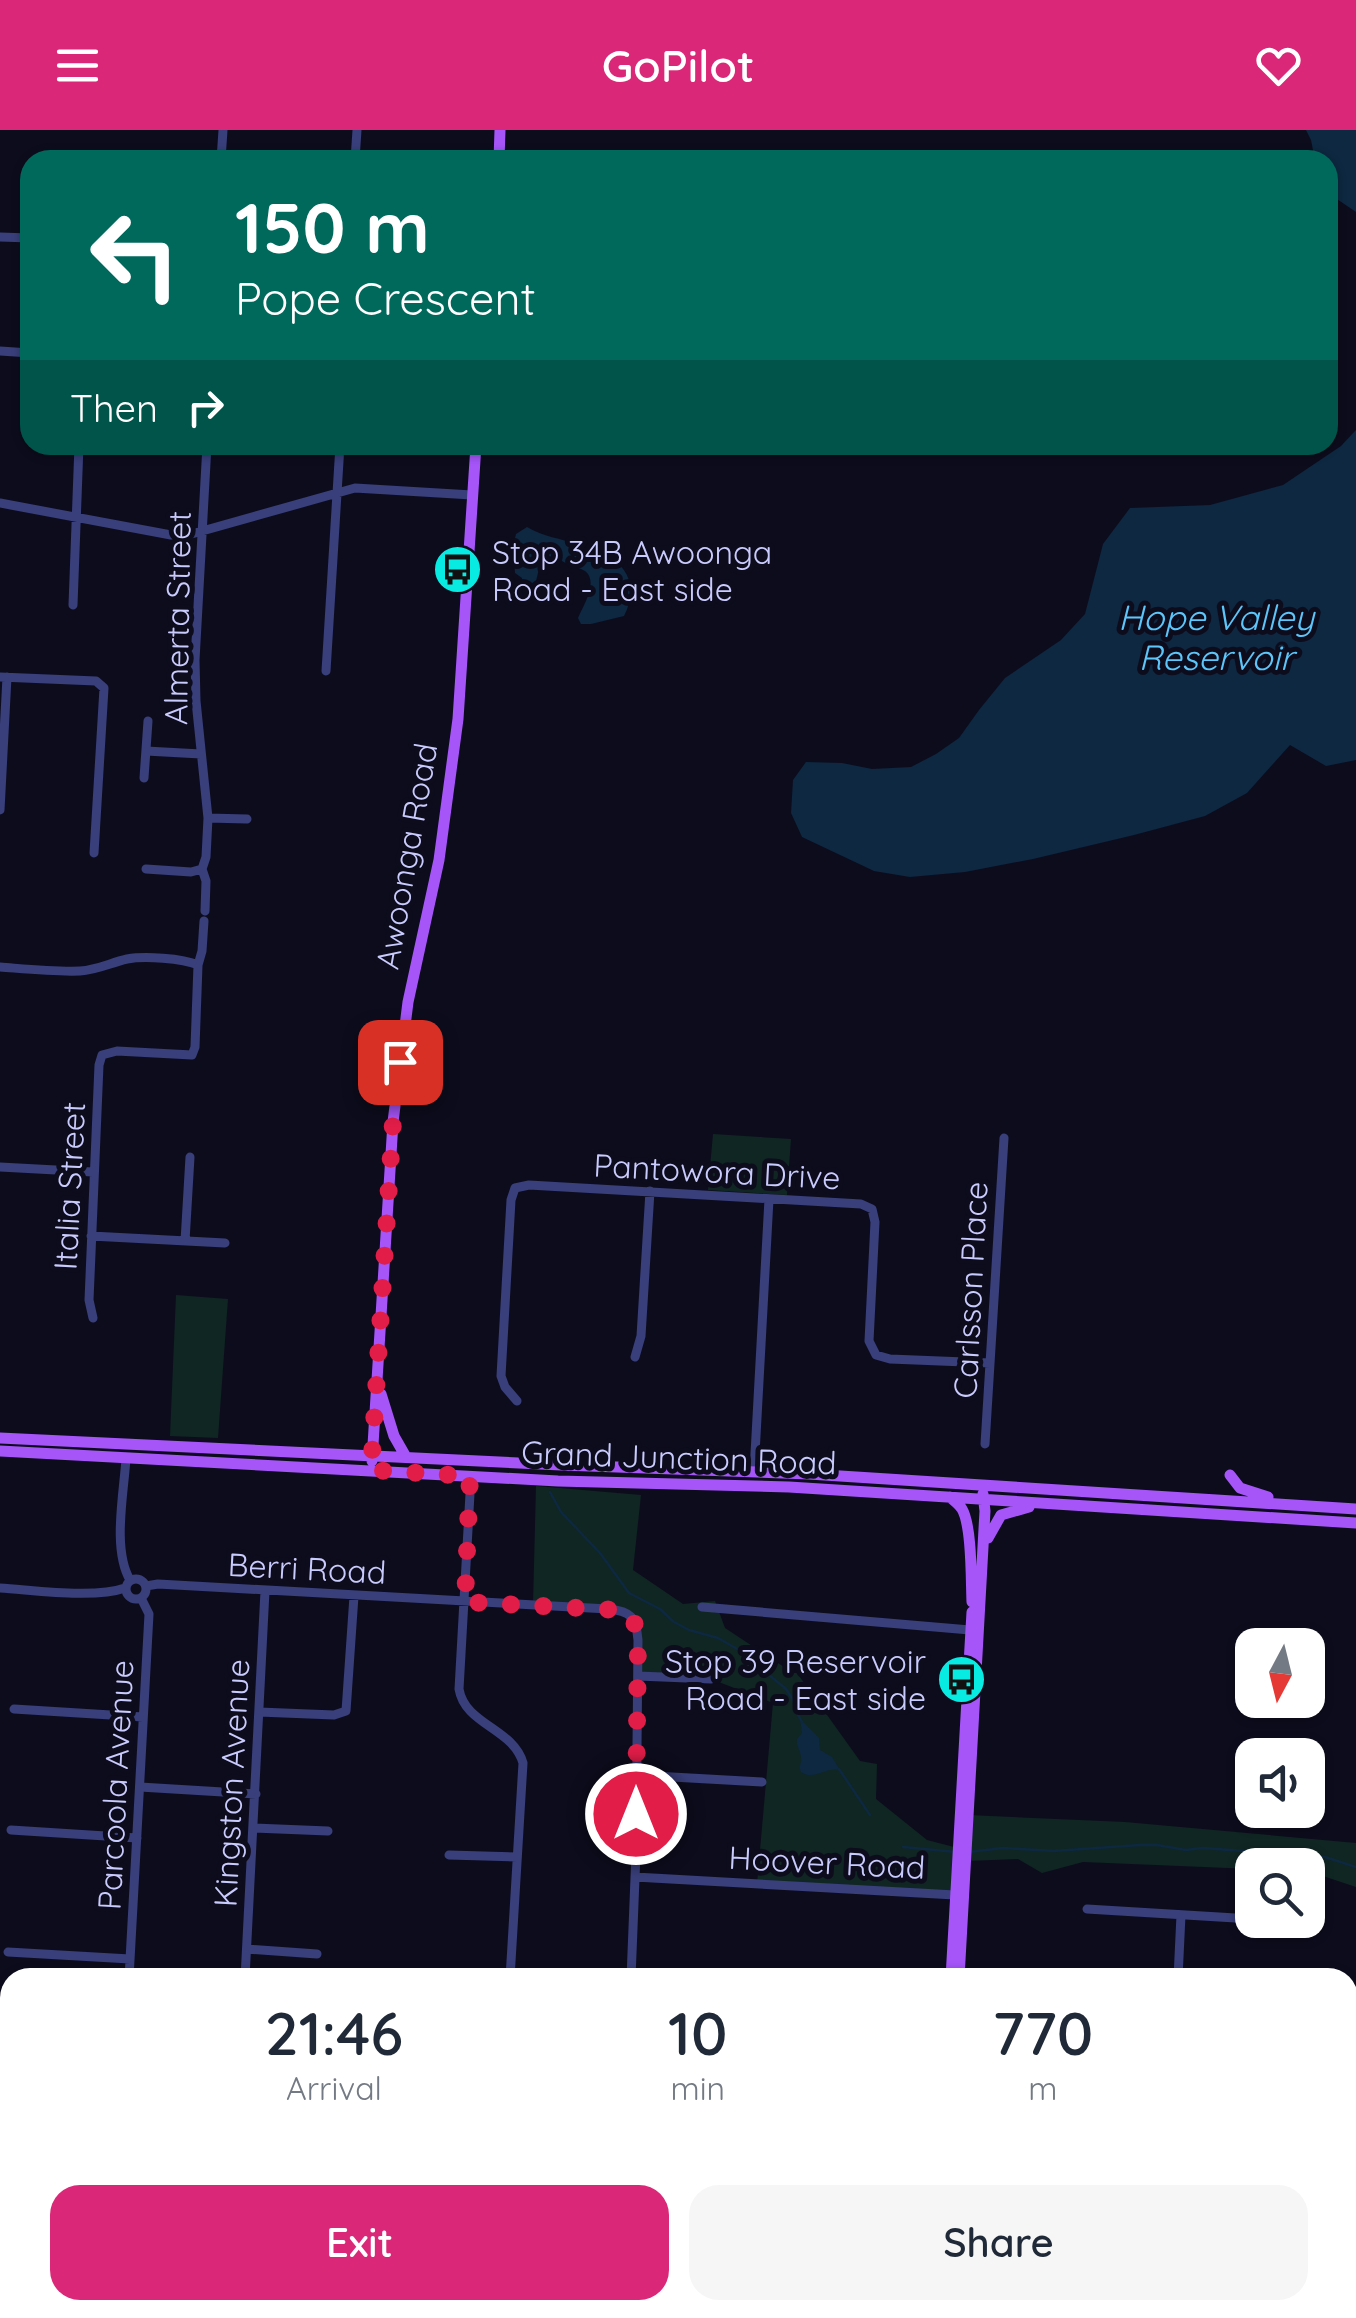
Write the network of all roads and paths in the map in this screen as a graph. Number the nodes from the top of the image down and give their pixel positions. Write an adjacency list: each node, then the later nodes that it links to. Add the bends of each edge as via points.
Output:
1 (80, 455): 8 (street)
2 (207, 455): 9 (street, Almerta Street)
3 (340, 455): 5 (street)
4 (475, 455): 6 (main road, Awoonga Road)
5 (338, 491): 6 (street); 9 (street); 11 (street)
6 (472, 495): 38 (main road, Awoonga Road, via 458,719 393,1122)
7 (0, 502): 8 (street)
8 (77, 516): 9 (street, via 171,534); 10 (street)
9 (203, 530): 15 (street, Almerta Street, via 195,660)
10 (72, 605)
11 (326, 671)
12 (4, 677): 17 (street); 20 (street, via 96,681 104,689)
13 (148, 721): 14 (street)
14 (146, 751): 15 (street); 16 (street)
15 (201, 754): 18 (street, Almerta Street)
16 (144, 778)
17 (0, 810)
18 (208, 818): 19 (street); 22 (street, Almerta Street)
19 (247, 819)
20 (94, 852)
21 (146, 869): 22 (street)
22 (202, 869): 23 (street, Almerta Street)
23 (198, 965): 24 (street, via 140,958 79,971); 25 (street, Almerta Street, via 192,1055)
24 (0, 968)
25 (102, 1055): 29 (street, Italia Street)
26 (1004, 1138): 37 (street, Carlsson Place)
27 (190, 1157): 33 (street)
28 (0, 1167): 29 (street)
29 (93, 1172): 32 (street, Italia Street)
30 (650, 1191): 31 (street, Pantowora Drive); 36 (street); 39 (street, Pantowora Drive, via 515,1188 501,1376)
31 (769, 1199): 37 (street, Pantowora Drive, via 872,1208 870,1341 876,1355); 47 (street)
32 (91, 1236): 33 (street); 35 (street, Italia Street)
33 (185, 1240): 34 (street)
34 (224, 1243)
35 (93, 1318)
36 (635, 1357)
37 (990, 1363): 41 (street, Carlsson Place)
38 (378, 1385): 44 (main road, Awoonga Road); 45 (main road)
39 (517, 1400)
40 (0, 1438): 42 (main road, Grand Junction Road)
41 (986, 1444)
42 (127, 1451): 43 (main road, Grand Junction Road); 44 (main road, Grand Junction Road); 46 (main road, Grand Junction Road); 64 (street, via 121,1548)
43 (0, 1452)
44 (372, 1456): 45 (main road, Grand Junction Road); 46 (main road, Awoonga Road)
45 (406, 1458): 47 (main road, Grand Junction Road)
46 (371, 1470): 49 (main road, Grand Junction Road)
47 (754, 1472): 50 (main road, Grand Junction Road); 51 (main road); 52 (main road)
48 (1230, 1475): 58 (main road, via 1244,1490)
49 (470, 1476): 51 (main road, Grand Junction Road); 70 (street)
50 (983, 1484): 54 (main road, Grand Junction Road); 55 (main road)
51 (732, 1485): 52 (main road, Grand Junction Road)
52 (789, 1487): 53 (main road, Grand Junction Road)
53 (949, 1497): 55 (main road, Grand Junction Road); 71 (main road, via 964,1516)
54 (1213, 1498): 56 (main road, Grand Junction Road); 60 (main road)
55 (982, 1499): 57 (main road, Grand Junction Road); 63 (main road); 71 (main road)
56 (1228, 1499): 58 (main road, Grand Junction Road); 61 (main road)
57 (1053, 1503): 60 (main road, Grand Junction Road); 63 (main road, via 1000,1514)
58 (1292, 1504): 59 (main road, Grand Junction Road)
59 (1356, 1508)
60 (1212, 1514): 61 (main road, Grand Junction Road)
61 (1227, 1515): 62 (main road, Grand Junction Road)
62 (1356, 1523)
63 (982, 1556): 73 (main road)
64 (128, 1584): 65 (street, via 137,1578); 66 (street, via 112,1593); 69 (street, via 126,1594)
65 (146, 1586): 67 (street, Berri Road); 69 (street)
66 (0, 1588)
67 (265, 1591): 68 (street, Berri Road); 77 (street, Kingston Avenue)
68 (354, 1596): 70 (street, Berri Road); 77 (street, via 346,1710 334,1716)
69 (141, 1598): 78 (street, Parcoola Avenue, via 149,1614)
70 (465, 1602): 74 (street, Berri Road, via 619,1610 636,1625); 88 (street, via 461,1699 520,1750 523,1762)
71 (972, 1602): 73 (main road)
72 (702, 1607): 73 (street)
73 (974, 1630): 90 (main road)
74 (638, 1676): 75 (street); 79 (street, Berri Road)
75 (710, 1679)
76 (14, 1709): 78 (street)
77 (260, 1712): 82 (street, Kingston Avenue)
78 (143, 1717): 81 (street, Parcoola Avenue)
79 (636, 1775): 80 (street); 89 (street, Berri Road)
80 (762, 1782)
81 (140, 1788): 82 (street); 86 (street, Parcoola Avenue)
82 (256, 1794): 83 (street, Kingston Avenue)
83 (254, 1828): 85 (street); 94 (street, Kingston Avenue)
84 (11, 1830): 86 (street)
85 (328, 1831)
86 (137, 1838): 97 (street, Parcoola Avenue)
87 (449, 1855): 88 (street)
88 (516, 1857): 100 (street)
89 (635, 1877): 90 (street, Hoover Road); 101 (street, Berri Road)
90 (960, 1895): 102 (main road); 103 (main road)
91 (1087, 1910): 92 (street)
92 (1181, 1916): 93 (street); 104 (street)
93 (1235, 1918)
94 (247, 1949): 96 (street); 99 (street, Kingston Avenue)
95 (8, 1952): 97 (street)
96 (318, 1954)
97 (130, 1959): 98 (street, Parcoola Avenue)
98 (130, 1968)
99 (246, 1968)
100 (510, 1968)
101 (630, 1968)
102 (951, 1968)
103 (959, 1968)
104 (1178, 1968)

